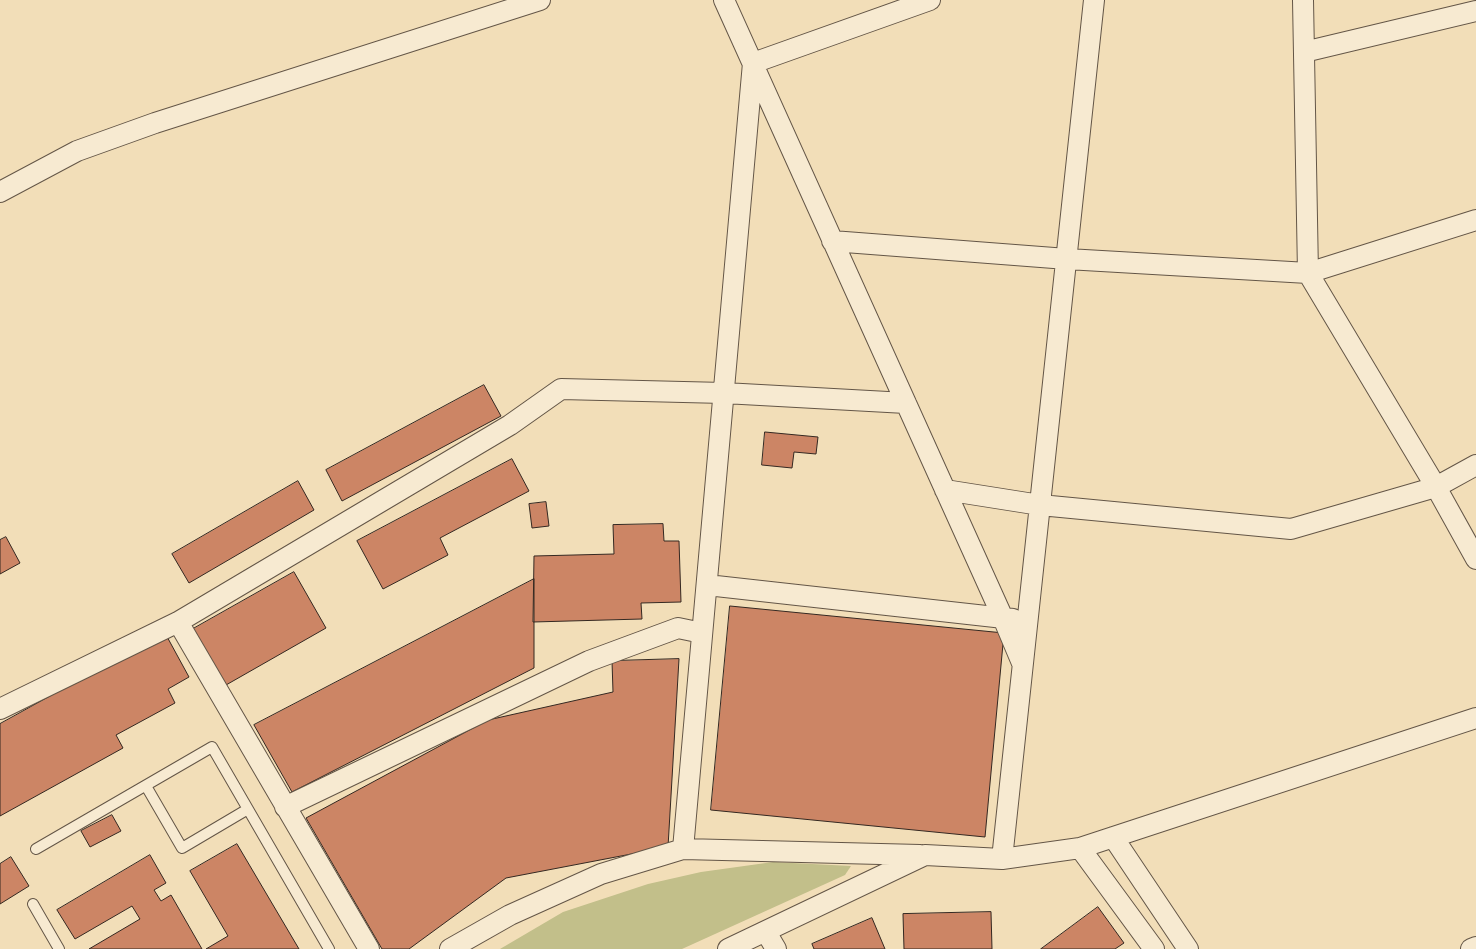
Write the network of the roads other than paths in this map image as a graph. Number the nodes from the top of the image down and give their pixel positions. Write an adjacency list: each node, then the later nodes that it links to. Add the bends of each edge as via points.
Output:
1 (540, 0): 11 (street, via 155,123 77,151)
2 (724, 0): 10 (street)
3 (930, 0): 10 (street)
4 (1094, 0): 14 (street)
5 (1303, 0): 9 (street)
6 (1475, 0): 7 (street)
7 (1476, 4)
8 (1476, 11): 9 (street)
9 (1304, 52): 15 (street)
10 (753, 63): 13 (street); 16 (street)
11 (0, 192)
12 (1476, 220): 15 (street)
13 (832, 241): 14 (street); 17 (street)
14 (1066, 259): 15 (street); 21 (street)
15 (1308, 273): 19 (street)
16 (724, 393): 17 (street); 23 (street); 26 (street, via 561,389 510,425)
17 (906, 403): 20 (street)
18 (1476, 465): 19 (street)
19 (1436, 486): 21 (street, via 1291,529); 22 (street)
20 (945, 490): 21 (street); 24 (street)
21 (1040, 504): 25 (street)
22 (1476, 560)
23 (706, 586): 24 (street); 27 (street)
24 (1003, 618): 25 (street); 28 (street)
25 (1028, 620): 28 (street)
26 (178, 622): 29 (street); 32 (street)
27 (702, 633): 32 (street, via 678,628 588,661); 37 (street)
28 (1022, 665): 39 (street)
29 (0, 709)
30 (1476, 718): 34 (street)
31 (146, 786): 33 (lane, via 212,748); 33 (lane, via 182,848); 36 (lane)
32 (285, 807): 45 (street)
33 (248, 809): 44 (lane)
34 (1113, 837): 35 (street); 49 (street)
35 (1080, 848): 39 (street); 48 (street)
36 (36, 849)
37 (683, 849): 38 (street); 46 (street, via 601,874 510,915)
38 (925, 855): 39 (street); 41 (street)
39 (1002, 859)
40 (33, 904): 43 (lane)
41 (771, 941): 47 (street)
42 (1476, 947): 50 (street)
43 (59, 949)
44 (329, 949)
45 (369, 949)
46 (450, 949)
47 (728, 949)
48 (1154, 949)
49 (1188, 949)
50 (1471, 949)

